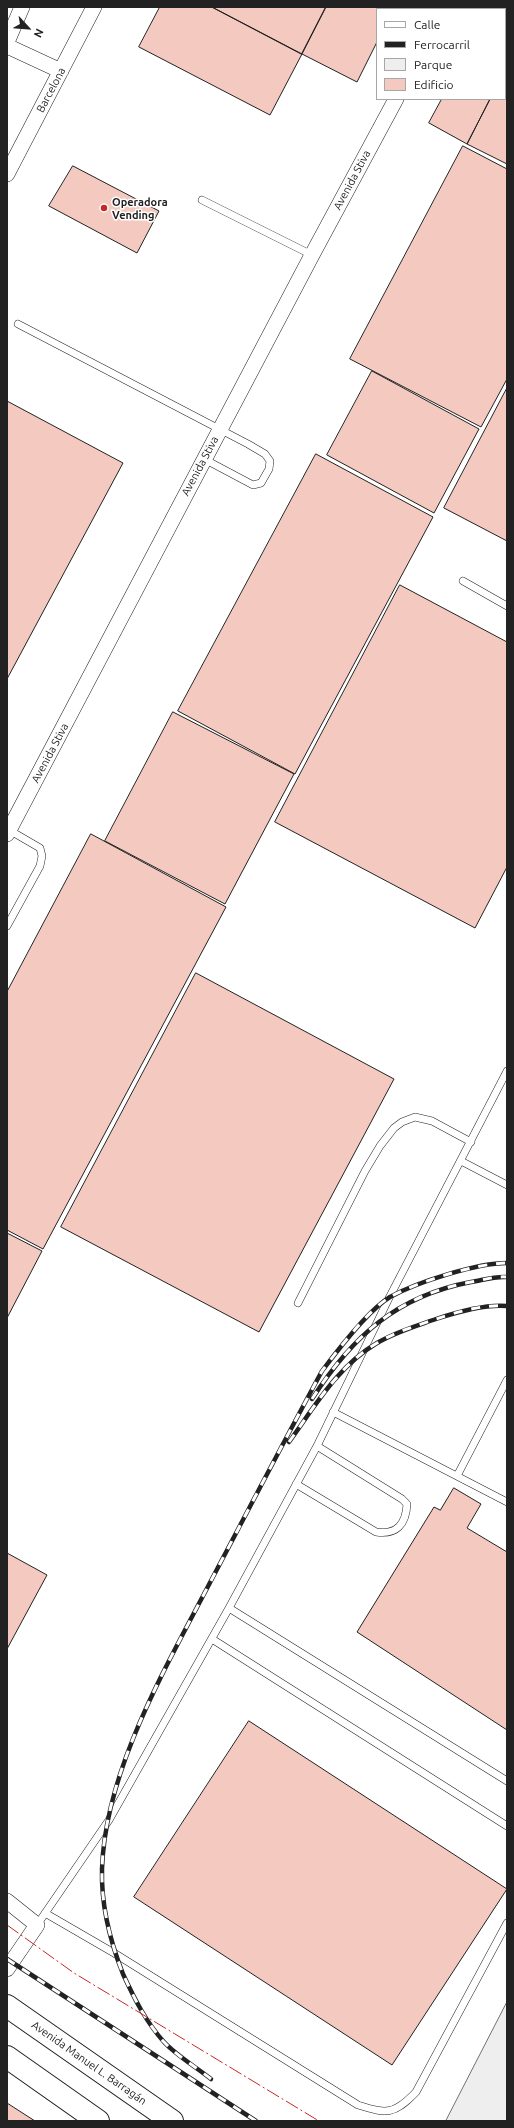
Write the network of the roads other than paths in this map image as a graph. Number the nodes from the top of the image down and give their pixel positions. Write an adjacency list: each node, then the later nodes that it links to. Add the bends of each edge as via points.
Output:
1 (22, 7): 3 (street)
2 (94, 7): 5 (street, Barcelona)
3 (7, 42)
4 (7, 46): 5 (street)
5 (61, 71): 7 (street, Barcelona)
6 (395, 100): 9 (street, Avenida Stiva)
7 (7, 174)
8 (202, 200): 9 (lane)
9 (312, 255): 11 (street, Avenida Stiva)
10 (18, 324): 11 (lane)
11 (220, 428): 12 (street, Avenida Stiva); 12 (lane, via 265,454 270,462 270,469 261,483 253,485)
12 (204, 459): 15 (street, Avenida Stiva)
13 (463, 581): 14 (lane)
14 (507, 606)
15 (8, 832): 16 (lane, via 40,848 42,856 40,866)
16 (7, 926)
17 (507, 1071): 18 (lane)
18 (471, 1142): 19 (lane); 21 (lane, via 432,1121 416,1117 394,1128 365,1171)
19 (461, 1161): 20 (lane); 23 (lane)
20 (507, 1185)
21 (298, 1303)
22 (507, 1380): 25 (lane)
23 (333, 1412): 24 (lane); 25 (lane)
24 (317, 1446): 26 (lane); 26 (lane, via 402,1499 407,1504 404,1521 397,1530 387,1533 376,1532)
25 (457, 1476): 27 (lane)
26 (296, 1484): 28 (lane)
27 (507, 1502)
28 (229, 1608): 29 (lane); 30 (lane)
29 (212, 1639): 31 (lane); 33 (lane, via 109,1820)
30 (507, 1781)
31 (507, 1826)
32 (7, 1901): 33 (street)
33 (41, 1919): 34 (lane, via 114,1953 358,2105 379,2112 401,2107 416,2092); 35 (street)
34 (507, 1923)
35 (7, 1968)
36 (7, 2006): 39 (highway, Avenida Manuel L. Barragán)
37 (7, 2057): 38 (highway)
38 (98, 2121)
39 (172, 2121)

